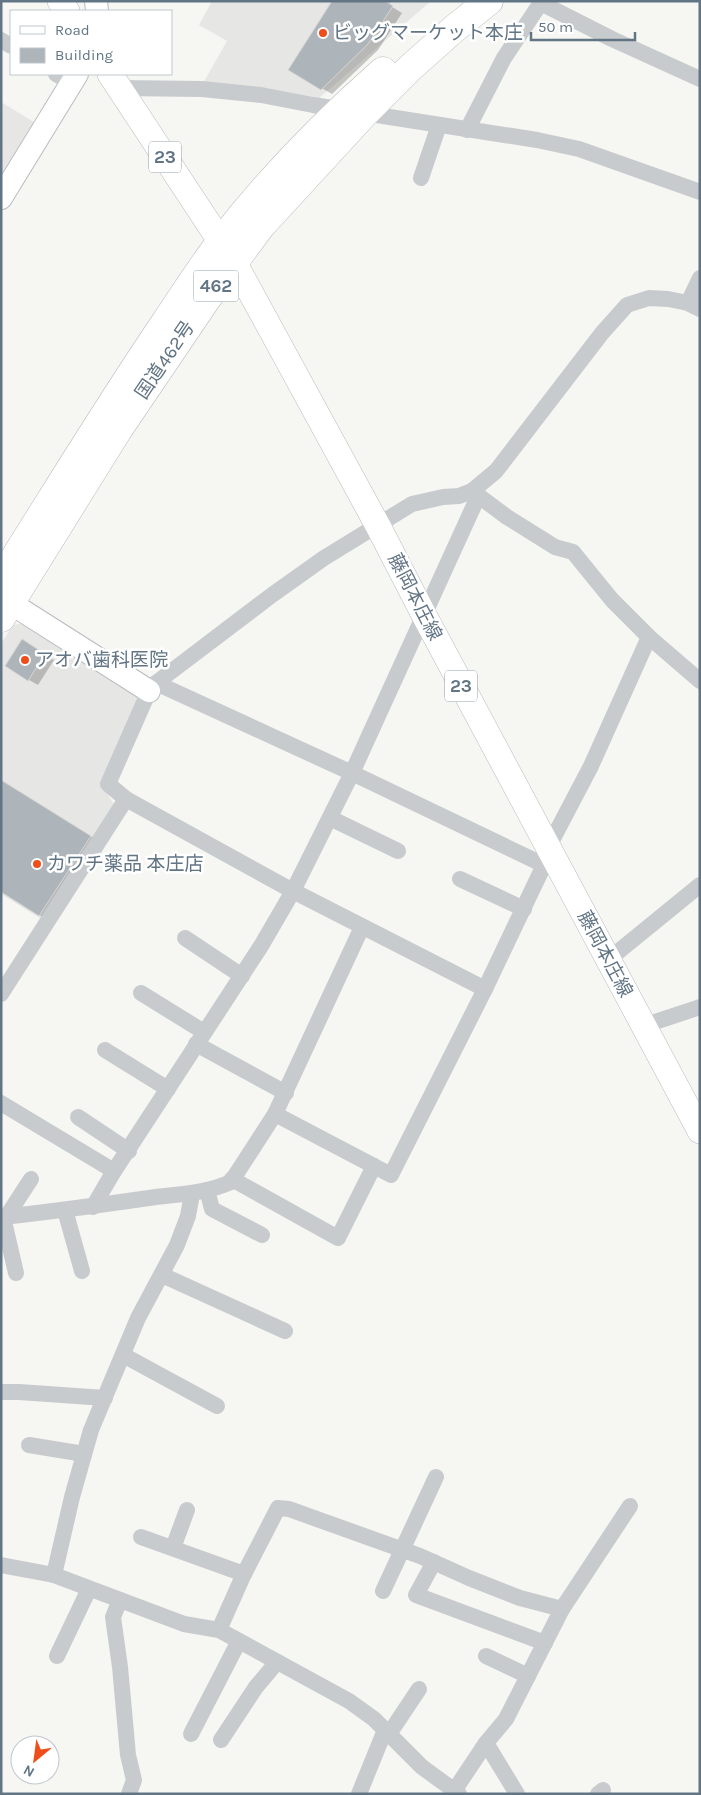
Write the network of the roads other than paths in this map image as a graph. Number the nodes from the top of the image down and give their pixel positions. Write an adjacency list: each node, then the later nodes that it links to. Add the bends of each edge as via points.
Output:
1 (463, 1): 7 (highway, 国道462号 / 462)
2 (489, 1): 7 (highway, 国道462号 / 462, via 410,68)
3 (541, 2): 5 (street); 9 (street, via 504,58)
4 (68, 77): 12 (street)
5 (700, 79)
6 (115, 81): 7 (street, via 261,95); 13 (main road, 藤岡本庄線 / 23)
7 (352, 111): 8 (street); 13 (highway, 国道462号 / 462, via 261,193)
8 (439, 125): 9 (street); 10 (street)
9 (467, 130): 11 (street, via 579,150)
10 (421, 178)
11 (700, 192)
12 (1, 198)
13 (227, 252): 17 (main road, 藤岡本庄線 / 23); 18 (highway, 国道462号 / 462, via 136,365)
14 (700, 278): 15 (street)
15 (694, 306): 16 (street, via 649,298 627,305 496,471)
16 (472, 491): 17 (street, via 412,504); 19 (street, via 476,501); 20 (street, via 523,527 555,546 573,552 612,600)
17 (378, 526): 19 (main road, 藤岡本庄線 / 23); 22 (street, via 324,558 272,595)
18 (4, 599): 22 (street)
19 (424, 616): 23 (street); 27 (main road, 藤岡本庄線 / 23)
20 (649, 637): 21 (street); 27 (street)
21 (700, 681)
22 (153, 687): 23 (street); 24 (street, via 108,784)
23 (352, 773): 25 (street); 27 (street)
24 (126, 798): 30 (street); 38 (street)
25 (330, 818): 26 (street); 30 (street)
26 (398, 851)
27 (549, 857): 31 (street); 34 (main road, 藤岡本庄線 / 23)
28 (460, 879): 31 (street)
29 (700, 885): 34 (street)
30 (293, 891): 32 (street); 35 (street)
31 (524, 909): 36 (street)
32 (362, 927): 36 (street); 44 (street)
33 (185, 938): 35 (street)
34 (608, 960): 40 (main road, 藤岡本庄線 / 23)
35 (242, 976): 41 (street)
36 (485, 989): 50 (street, via 391,1175)
37 (141, 993): 41 (street)
38 (1, 994)
39 (700, 1007): 40 (street)
40 (644, 1026): 48 (main road, 藤岡本庄線 / 23)
41 (200, 1038): 43 (street); 44 (street)
42 (105, 1050): 43 (street)
43 (168, 1089): 49 (street)
44 (286, 1093): 46 (street)
45 (1, 1103): 51 (street)
46 (276, 1114): 50 (street); 53 (street)
47 (78, 1117): 49 (street)
48 (700, 1131)
49 (129, 1151): 51 (street)
50 (374, 1166): 53 (street, via 338,1238)
51 (114, 1171): 55 (street)
52 (31, 1179): 57 (street)
53 (232, 1180): 54 (street, via 221,1187)
54 (199, 1192): 55 (street); 58 (street, via 212,1209); 61 (street)
55 (93, 1207): 56 (street)
56 (65, 1210): 57 (street); 59 (street)
57 (4, 1217): 60 (street)
58 (262, 1235)
59 (82, 1271)
60 (16, 1273)
61 (162, 1275): 62 (street); 63 (street)
62 (285, 1331)
63 (122, 1355): 65 (street); 66 (street)
64 (1, 1392): 65 (street)
65 (105, 1398): 68 (street)
66 (217, 1406)
67 (29, 1445): 68 (street)
68 (84, 1454): 78 (street)
69 (436, 1477): 74 (street)
70 (630, 1506): 82 (street)
71 (187, 1510): 73 (street)
72 (141, 1537): 73 (street)
73 (173, 1548): 77 (street)
74 (402, 1550): 75 (street); 77 (street, via 289,1509 278,1508); 80 (street)
75 (434, 1562): 82 (street, via 520,1598); 85 (street, via 416,1595)
76 (1, 1565): 78 (street)
77 (244, 1574): 83 (street)
78 (54, 1575): 79 (street)
79 (89, 1589): 81 (street); 86 (street)
80 (383, 1591)
81 (120, 1600): 83 (street, via 184,1624); 96 (street, via 113,1617 128,1755 134,1780)
82 (562, 1609): 85 (street)
83 (219, 1630): 84 (street)
84 (239, 1641): 88 (street); 92 (street)
85 (545, 1643): 89 (street)
86 (57, 1656)
87 (486, 1656): 89 (street)
88 (277, 1662): 91 (street, via 349,1701); 93 (street)
89 (528, 1676): 94 (street, via 506,1719)
90 (419, 1689): 91 (street)
91 (387, 1732): 95 (street, via 422,1767); 97 (street)
92 (191, 1734)
93 (220, 1740)
94 (486, 1743): 95 (street); 98 (street)
95 (456, 1792)
96 (129, 1794)
97 (359, 1794)
98 (517, 1794)

